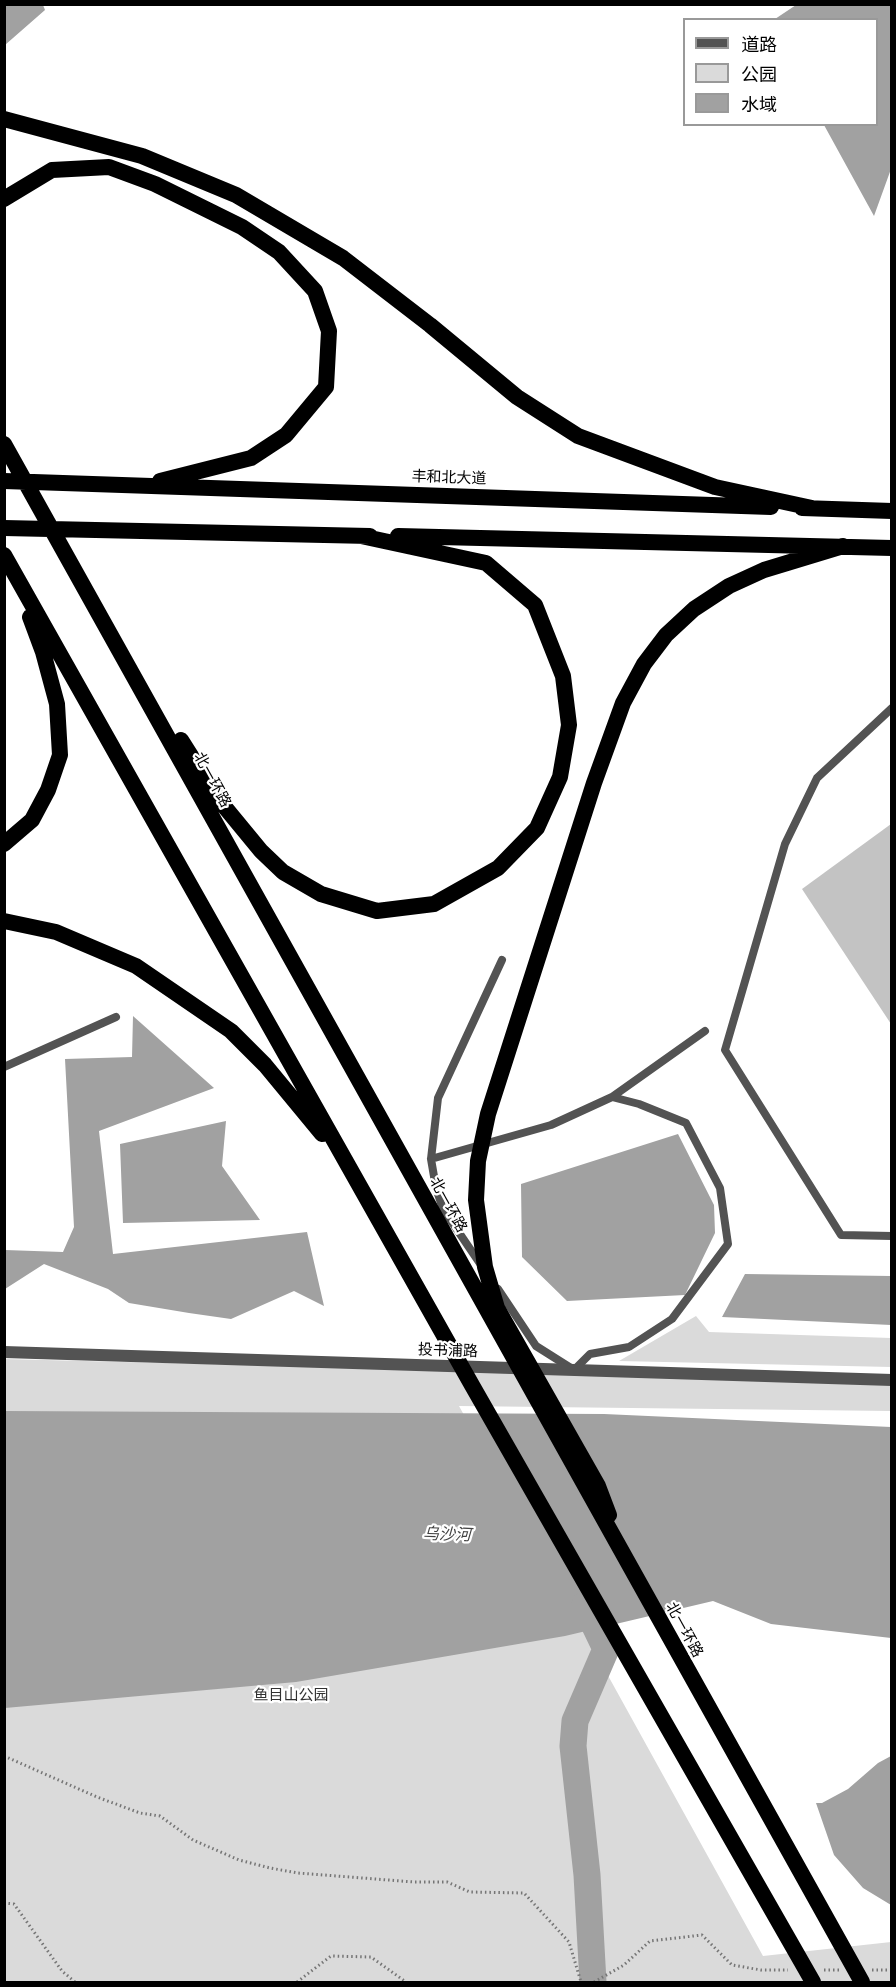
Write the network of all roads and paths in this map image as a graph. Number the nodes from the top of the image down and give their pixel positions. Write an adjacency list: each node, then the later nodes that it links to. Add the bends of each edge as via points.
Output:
1 (4, 119): 6 (highway, via 142,156 236,195 343,258 517,397 578,436 715,487)
2 (4, 199): 5 (highway, via 52,170 109,167 156,184 242,227 279,252 315,291 329,332 326,387 286,435 251,458)
3 (4, 444): 13 (highway, 北一环路)
4 (4, 481): 5 (highway, 丰和北大道)
5 (141, 486): 6 (highway, 丰和北大道)
6 (812, 508): 7 (highway, 丰和北大道)
7 (891, 511)
8 (4, 528): 9 (highway)
9 (361, 536): 10 (highway); 13 (highway, via 486,563 535,605 563,676 568,725 560,777 537,828 498,868 434,904 377,912 321,894 283,872 219,800)
10 (843, 546): 11 (highway); 28 (highway, via 764,570 729,586 694,609 666,635 644,664 623,703 594,783 488,1114 478,1161 476,1200 484,1267 498,1308 598,1486)
11 (891, 548)
12 (7, 559): 15 (highway, via 46,663 57,704 60,754 48,790 32,820); 23 (highway)
13 (84, 585): 28 (highway, 北一环路)
14 (891, 708): 24 (lane, via 817,778 785,844 725,1050 841,1235)
15 (4, 844)
16 (4, 921): 23 (highway, via 56,932 135,966 231,1030 265,1065)
17 (502, 960): 22 (lane, via 438,1098)
18 (116, 1017): 20 (lane)
19 (705, 1031): 21 (lane)
20 (4, 1067)
21 (612, 1097): 22 (lane, via 551,1125); 26 (lane, via 686,1123 720,1188 728,1244 672,1319 629,1347 590,1354)
22 (431, 1159): 26 (lane, via 444,1209 510,1308 536,1346)
23 (351, 1170): 34 (highway)
24 (891, 1236)
25 (4, 1352): 26 (street, 投书浦路)
26 (573, 1370): 27 (street, 投书浦路)
27 (891, 1380)
28 (628, 1566): 35 (highway, 北一环路)
29 (4, 1756): 39 (path, via 97,1797 160,1816 193,1840 239,1860 298,1873 447,1882 470,1892 524,1893 569,1942)
30 (4, 1903): 36 (path, via 14,1904)
31 (797, 1970): 40 (path, via 732,1965 702,1935 650,1941 624,1965)
32 (844, 1970): 34 (path)
33 (891, 1970): 35 (path)
34 (817, 1976)
35 (865, 1976)
36 (75, 1983)
37 (297, 1983): 38 (path, via 331,1956 339,1956 371,1957)
38 (406, 1983)
39 (582, 1983)
40 (594, 1983)

